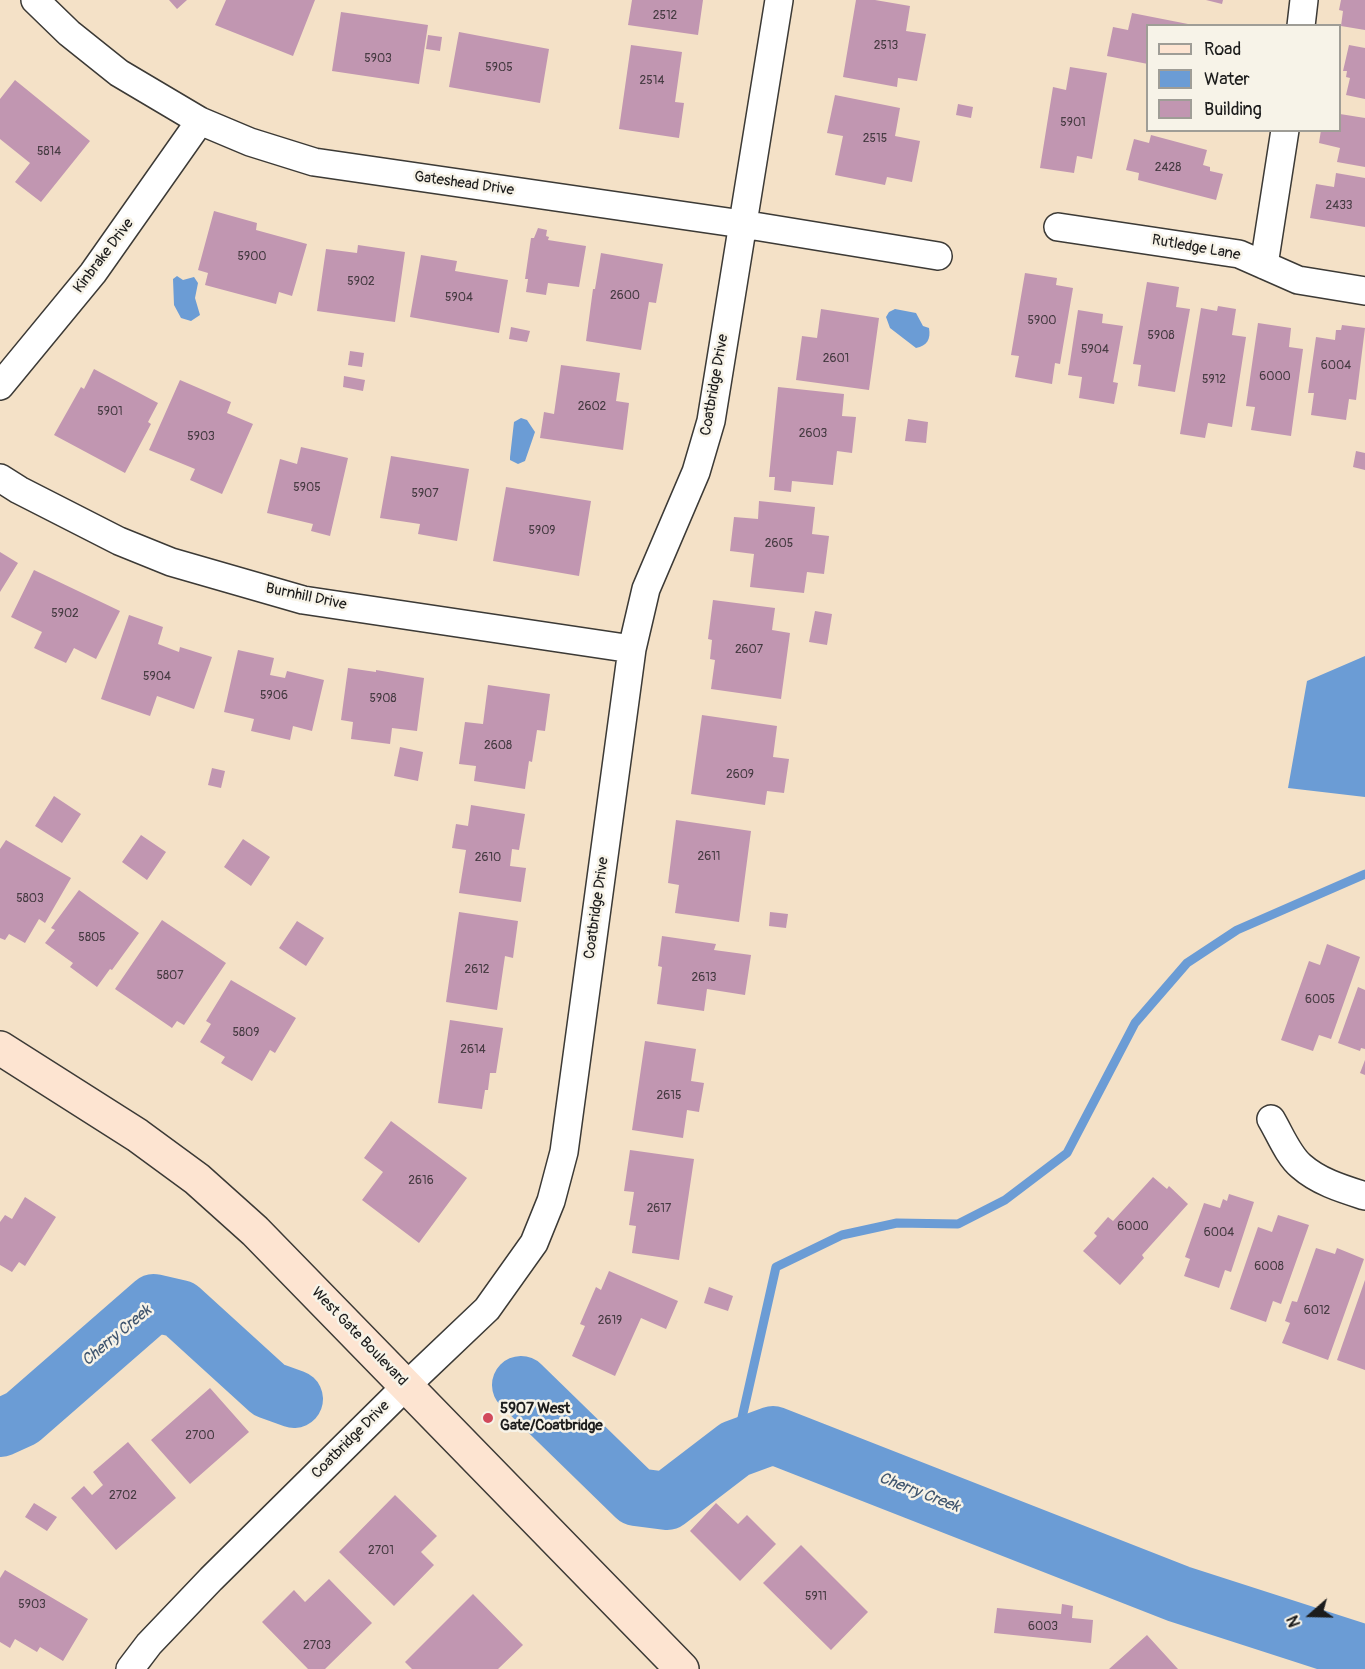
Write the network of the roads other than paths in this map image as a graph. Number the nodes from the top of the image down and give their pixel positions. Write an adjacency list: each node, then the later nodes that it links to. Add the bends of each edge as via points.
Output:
1 (35, 0): 5 (street, Gateshead Drive, via 119,73)
2 (779, 0): 7 (street, Coatbridge Drive)
3 (1304, 0): 4 (street)
4 (1300, 24)
5 (200, 121): 7 (street, Gateshead Drive, via 314,162); 12 (street, Kinbrake Drive, via 93,273)
6 (1285, 132): 10 (street)
7 (742, 224): 9 (street, Gateshead Drive); 14 (street, Coatbridge Drive, via 711,422 696,472 646,589)
8 (1058, 227): 10 (street, Rutledge Lane, via 1239,254)
9 (938, 256)
10 (1264, 265): 11 (street, Rutledge Lane, via 1298,280)
11 (1365, 291)
12 (0, 386)
13 (0, 478): 14 (street, Burnhill Drive, via 119,541 160,558 303,600)
14 (632, 649): 18 (street, Coatbridge Drive, via 564,1152 551,1201 534,1243 487,1309)
15 (0, 1048): 18 (main road, West Gate Boulevard, via 137,1135 197,1179 255,1231)
16 (1271, 1119): 17 (street, via 1300,1166 1321,1180)
17 (1365, 1196)
18 (406, 1386): 19 (street, Coatbridge Drive, via 211,1578); 20 (main road, West Gate Boulevard)
19 (130, 1669)
20 (682, 1669)

